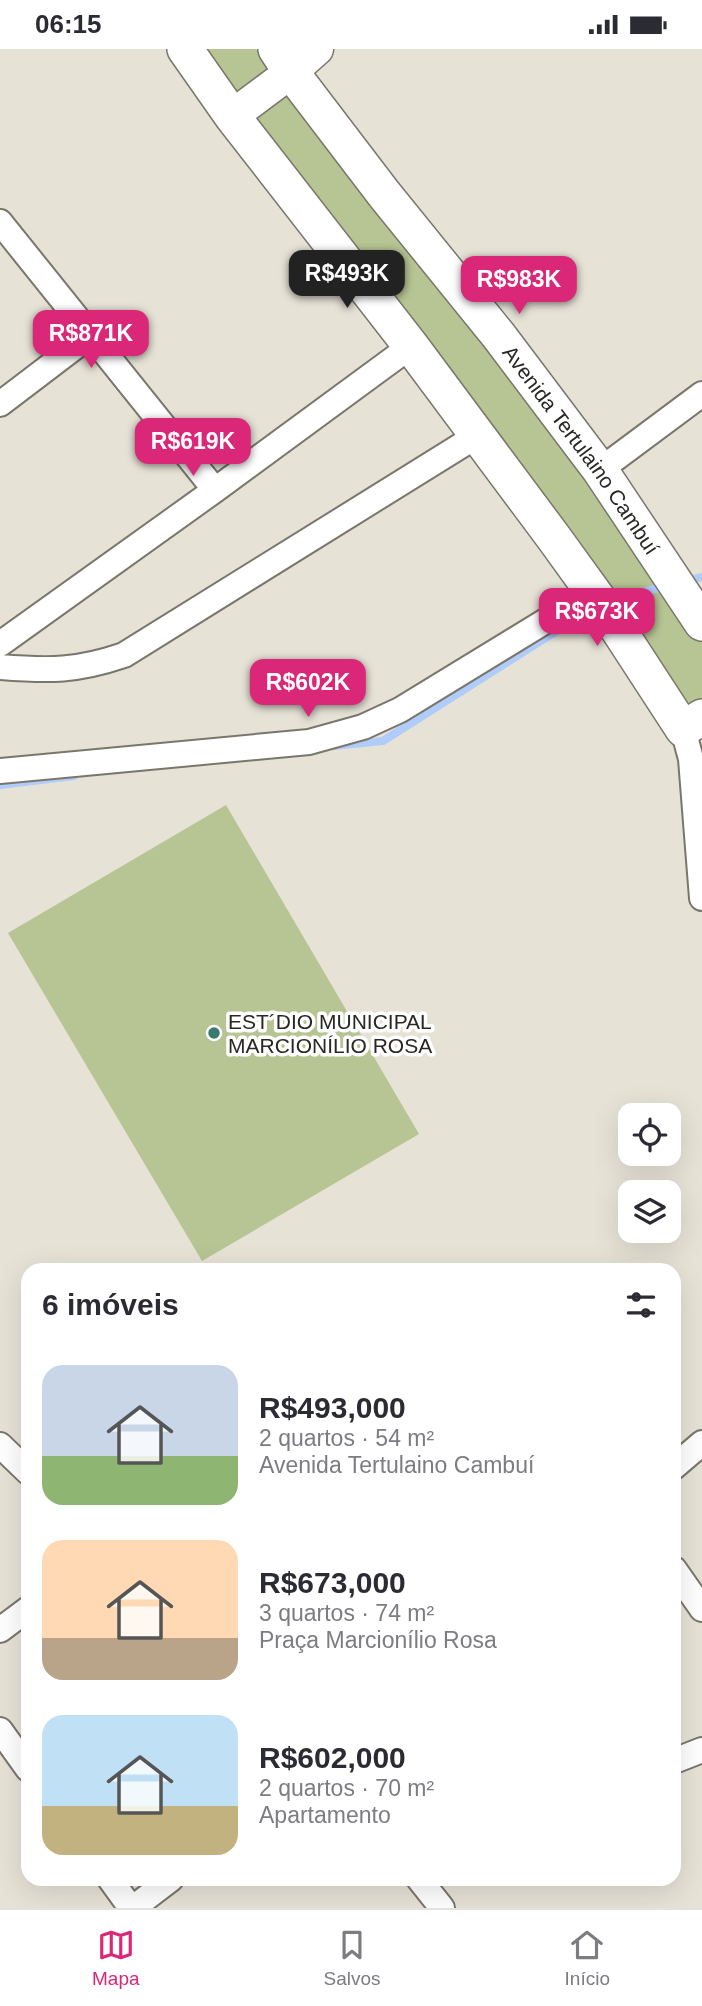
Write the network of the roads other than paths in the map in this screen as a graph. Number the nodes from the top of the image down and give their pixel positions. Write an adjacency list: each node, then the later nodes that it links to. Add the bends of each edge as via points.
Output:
1 (185, 49): 4 (main road)
2 (317, 49): 3 (street)
3 (284, 61): 4 (street); 11 (main road, Avenida Tertulaino Cambuí)
4 (232, 116): 7 (main road)
5 (0, 222): 6 (street)
6 (92, 334): 9 (street); 12 (street)
7 (411, 346): 10 (main road); 12 (street)
8 (702, 394): 11 (street)
9 (0, 404)
10 (478, 435): 13 (main road); 16 (street, via 124,655 73,669)
11 (600, 470): 14 (main road, Avenida Tertulaino Cambuí)
12 (215, 491): 15 (street)
13 (593, 592): 17 (main road); 18 (street, via 419,699 337,736)
14 (702, 623)
15 (0, 644)
16 (0, 667)
17 (692, 723): 19 (street)
18 (0, 771)
19 (702, 898)
20 (702, 1443): 22 (street)
21 (0, 1445): 23 (street)
22 (681, 1461)
23 (21, 1465)
24 (681, 1579): 25 (street)
25 (702, 1609)
26 (21, 1614): 27 (street)
27 (0, 1630)
28 (0, 1730): 31 (street)
29 (702, 1750): 30 (street)
30 (681, 1758)
31 (21, 1759)
32 (115, 1886): 35 (street)
33 (161, 1886): 35 (street)
34 (425, 1886): 36 (street)
35 (132, 1908)
36 (442, 1908)

